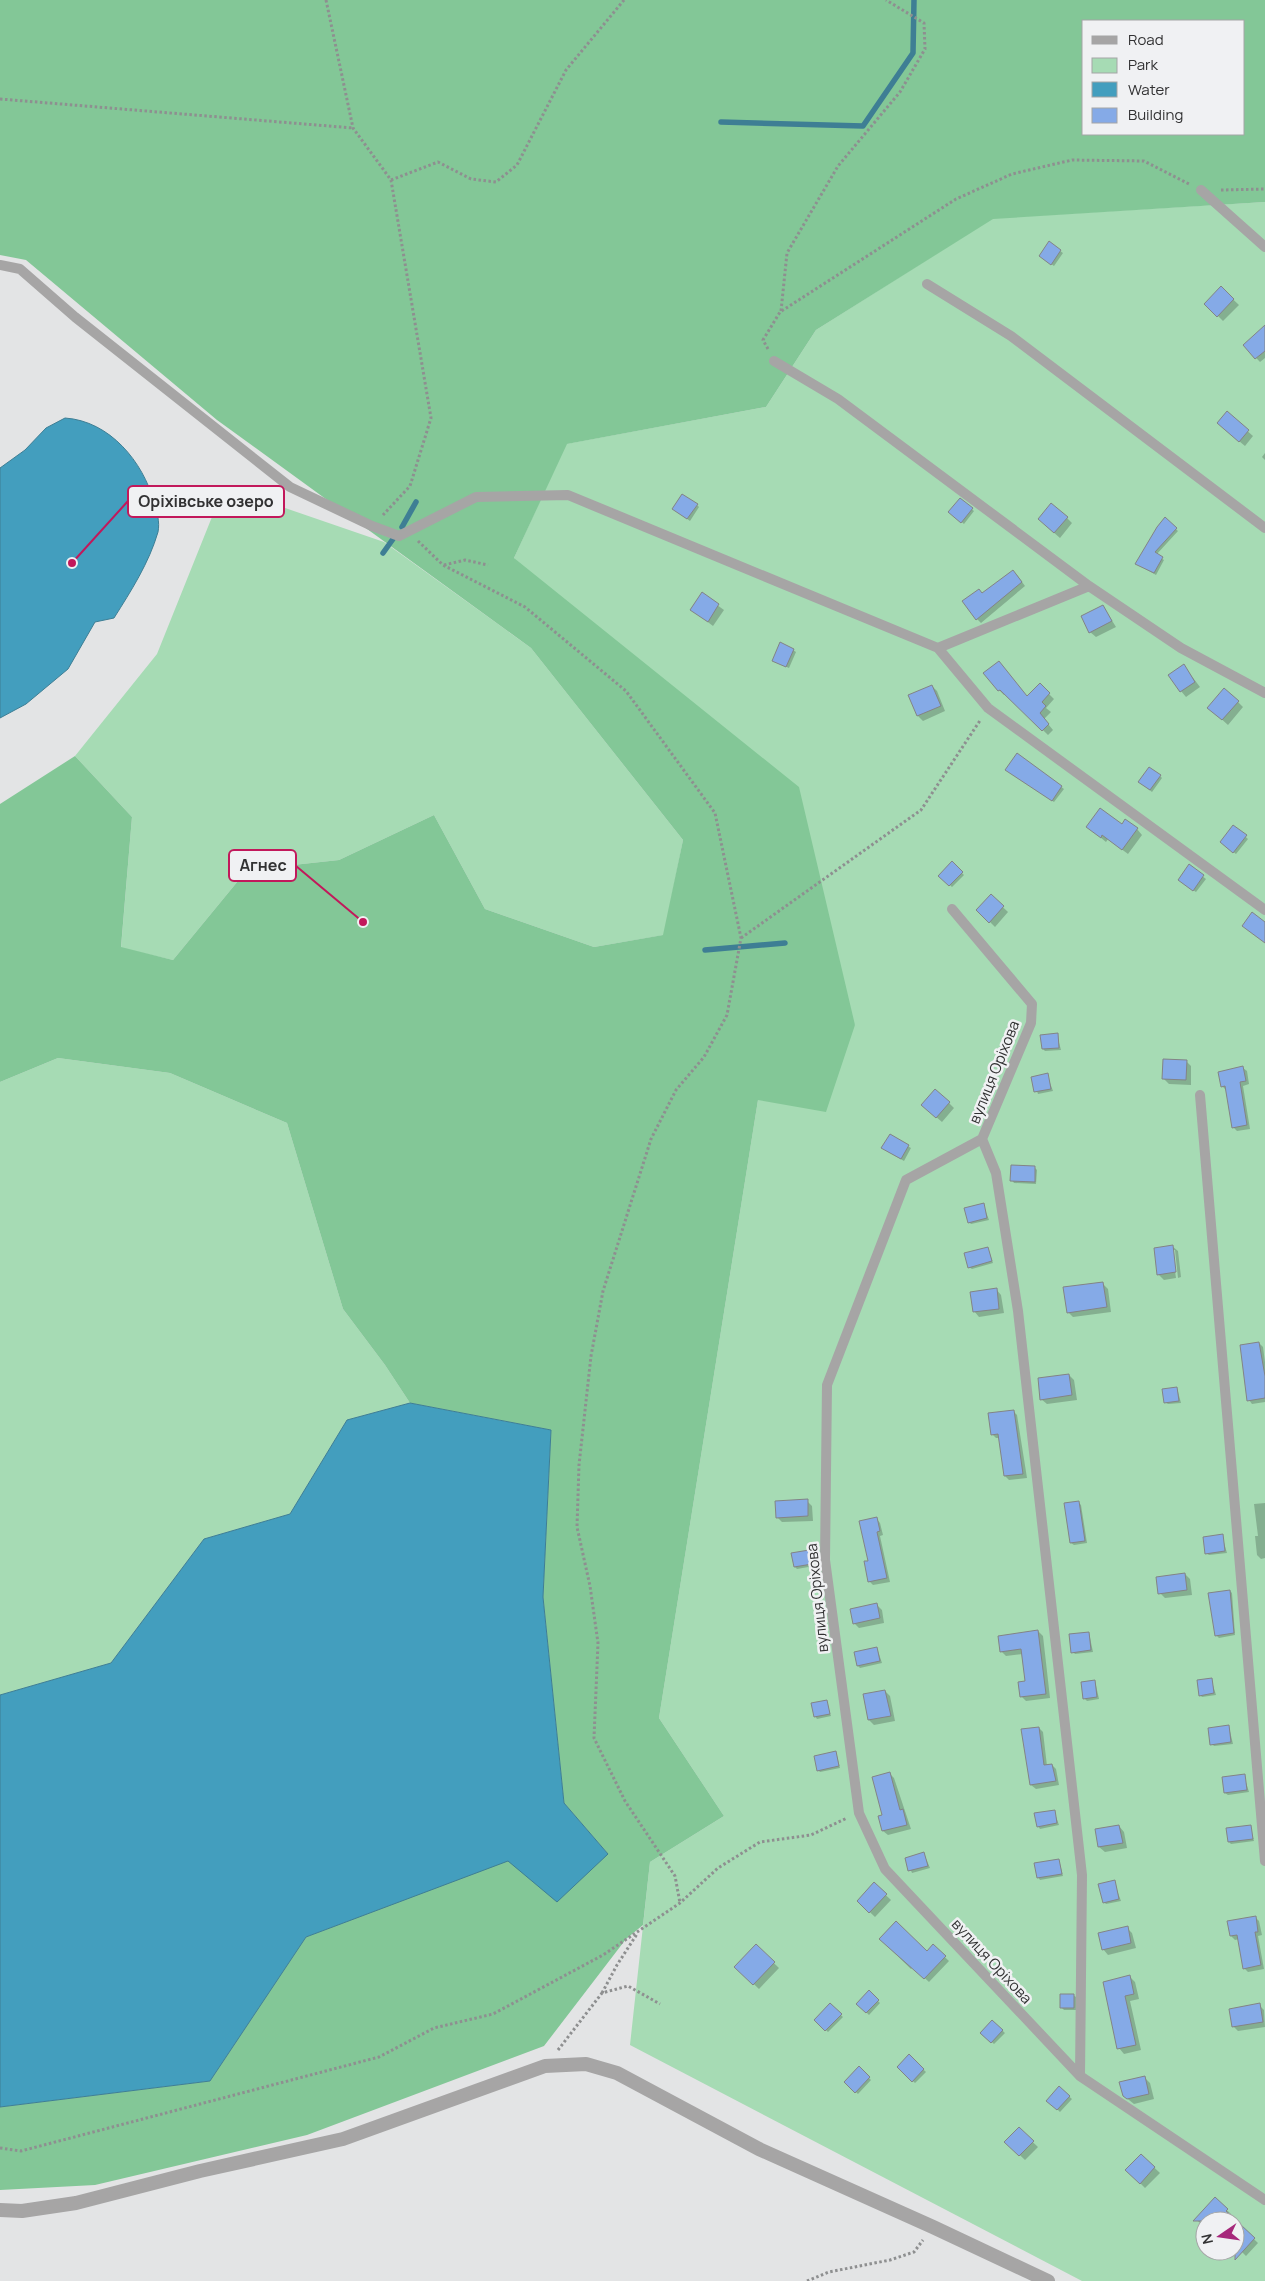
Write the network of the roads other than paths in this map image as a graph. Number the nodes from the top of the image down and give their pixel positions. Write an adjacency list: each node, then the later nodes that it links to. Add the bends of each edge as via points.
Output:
1 (1201, 190): 2 (lane)
2 (1265, 248)
3 (0, 265): 8 (lane, via 20,270 290,487 372,526 400,536 476,497 568,494)
4 (927, 284): 6 (lane, via 1011,336)
5 (774, 361): 7 (lane, via 838,399)
6 (1265, 528)
7 (1089, 586): 8 (lane); 9 (lane, via 1181,648)
8 (938, 648): 11 (lane, via 988,708)
9 (1265, 693)
10 (952, 909): 13 (lane, вулиця Оріхова, via 1032,1004 1031,1023)
11 (1265, 910)
12 (1200, 1095): 14 (lane)
13 (982, 1139): 15 (lane, via 996,1173 1018,1311 1082,1875); 15 (lane, вулиця Оріхова, via 906,1180 827,1385 825,1560 859,1813 885,1868)
14 (1265, 1861)
15 (1080, 2076): 16 (lane, вулиця Оріхова)
16 (1265, 2200)
17 (0, 2210): 18 (street, via 22,2211 76,2204 200,2171 343,2139 545,2066 586,2064 617,2073 759,2149 934,2226)
18 (1048, 2281)

